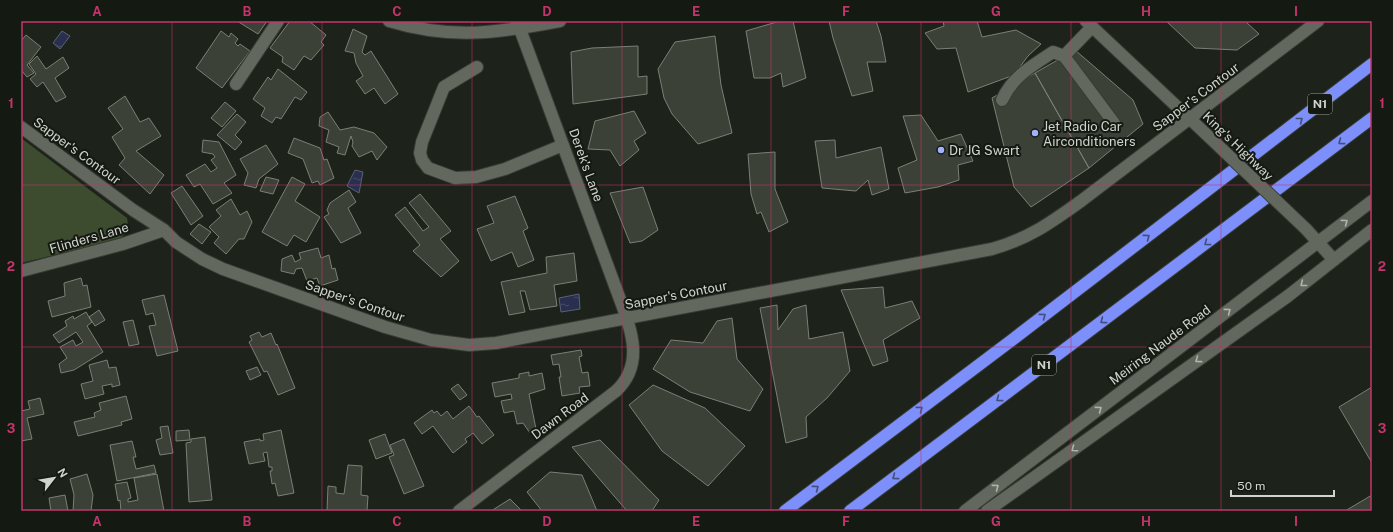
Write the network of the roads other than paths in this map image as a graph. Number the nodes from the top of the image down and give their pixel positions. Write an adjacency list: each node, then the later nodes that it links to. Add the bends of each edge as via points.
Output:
1 (278, 21): 10 (street)
2 (389, 21): 6 (street, via 421,30 453,34 484,34)
3 (560, 21): 6 (street)
4 (1318, 21): 13 (street, Sapper's Contour)
5 (1089, 24): 7 (street); 13 (street, King's Highway)
6 (519, 25): 16 (street, Derek's Lane)
7 (1064, 56): 11 (street, via 1054,52 1027,69 1008,86); 14 (street)
8 (1372, 64): 25 (highway, N1, one-way to 8)
9 (477, 67): 16 (street, via 444,87 422,142 420,153 428,168 455,178 476,177 505,169)
10 (236, 84)
11 (1002, 100)
12 (1372, 118): 26 (highway, N1, one-way to 26)
13 (1190, 119): 20 (street, King's Highway, bridge, via 1306,229); 23 (street, Sapper's Contour, via 1051,223 1016,242 992,249)
14 (1114, 123)
15 (21, 127): 18 (street, Sapper's Contour)
16 (564, 145): 23 (street, Derek's Lane)
17 (1372, 201): 20 (street, Meiring Naude Road, one-way to 17)
18 (164, 230): 22 (street, Flinders Lane, via 123,244); 23 (street, Sapper's Contour, via 176,242 223,269 385,327 431,340 469,345 496,343)
19 (1372, 230): 21 (street)
20 (1317, 243): 21 (street, King's Highway); 27 (street, Meiring Naude Road, one-way to 20)
21 (1334, 260): 28 (street, one-way to 28)
22 (21, 271)
23 (627, 319): 24 (street, Dawn Road, via 634,356 632,368 625,382 608,398)
24 (459, 511)
25 (785, 511)
26 (850, 511)
27 (965, 511)
28 (987, 511)

